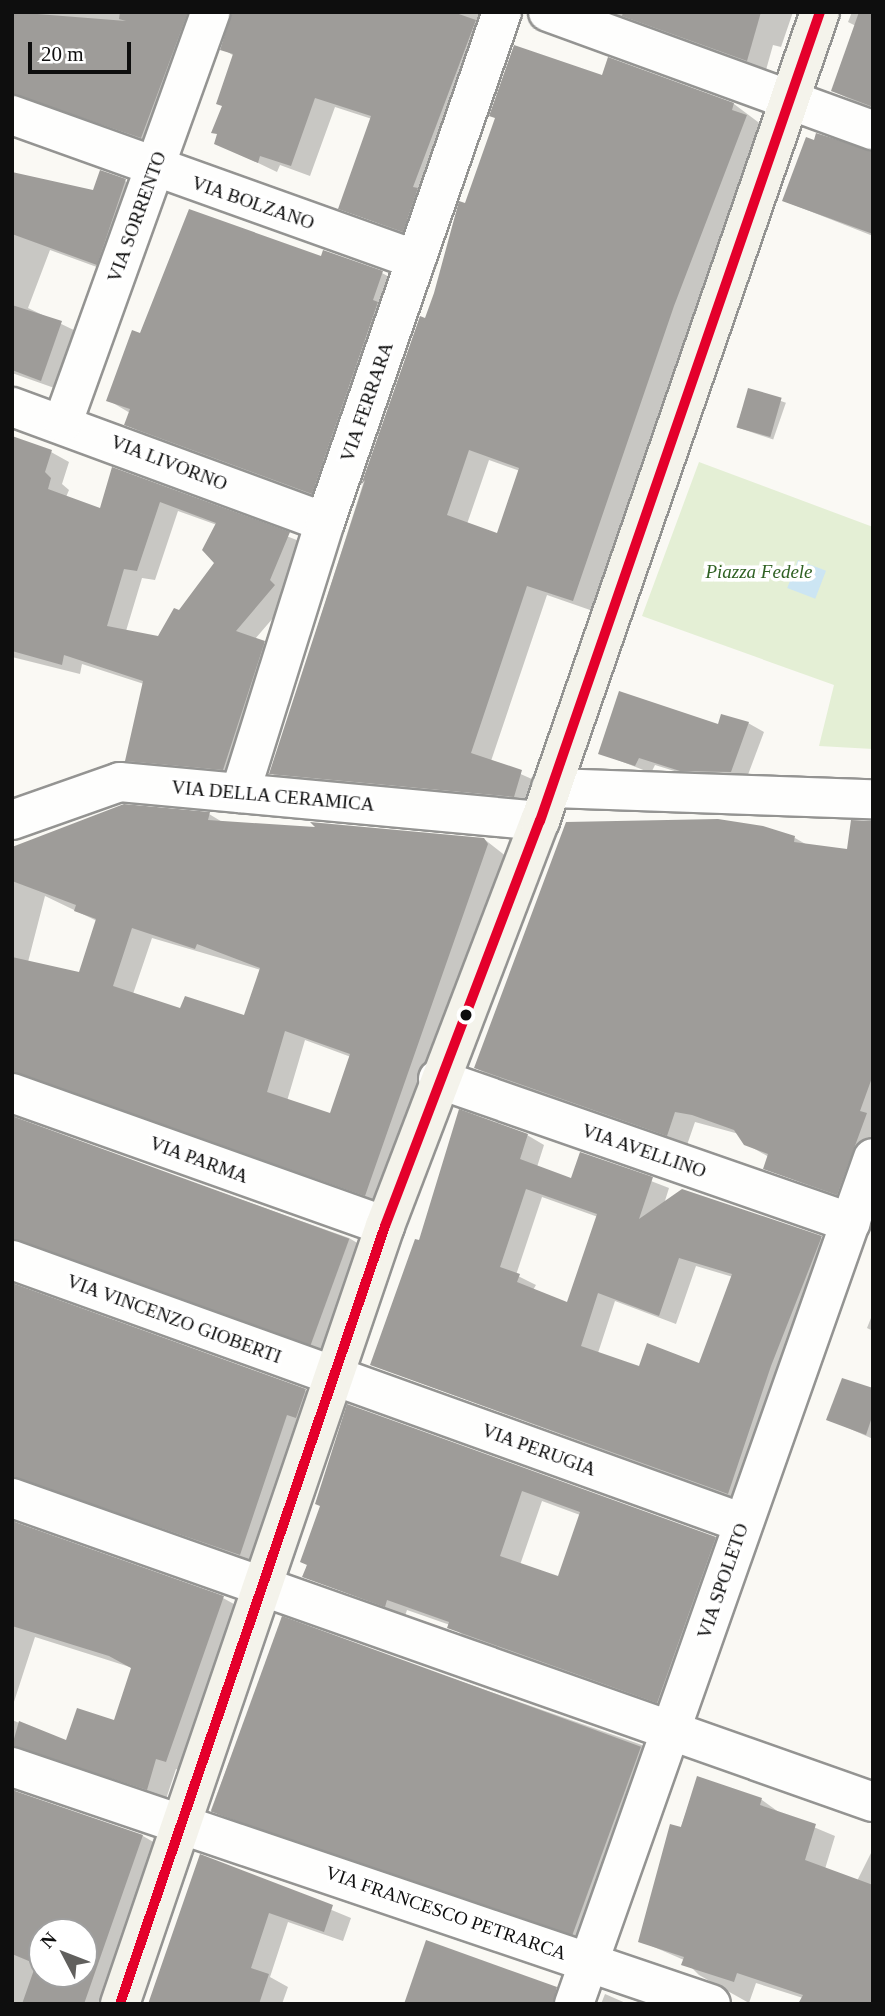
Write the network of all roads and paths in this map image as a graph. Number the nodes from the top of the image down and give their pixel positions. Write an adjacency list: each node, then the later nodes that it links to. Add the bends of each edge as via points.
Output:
1 (211, 12): 8 (street, VIA SORRENTO)
2 (502, 12): 9 (street, VIA FERRARA)
3 (548, 12): 5 (street)
4 (820, 12): 5 (street)
5 (790, 98): 7 (street); 15 (street)
6 (12, 115): 8 (street, VIA BOLZANO)
7 (873, 130)
8 (155, 168): 9 (street, VIA BOLZANO); 11 (street, VIA SORRENTO)
9 (416, 260): 12 (street, VIA FERRARA)
10 (12, 407): 11 (street, VIA LIVORNO)
11 (63, 422): 12 (street, VIA LIVORNO)
12 (325, 522): 13 (street, VIA FERRARA)
13 (240, 793): 15 (street, VIA DELLA CERAMICA); 16 (street, VIA DELLA CERAMICA, via 120,782)
14 (873, 799): 15 (street, VIA DELLA CERAMICA)
15 (546, 804): 17 (street)
16 (12, 820)
17 (438, 1079): 20 (street, VIA AVELLINO); 21 (street)
18 (12, 1093): 21 (street, VIA PARMA)
19 (873, 1158): 20 (street, VIA SPOLETO)
20 (851, 1223): 25 (street, VIA SPOLETO)
21 (385, 1226): 23 (street)
22 (12, 1260): 23 (street, VIA VINCENZO GIOBERTI)
23 (336, 1377): 25 (street, VIA PERUGIA); 26 (street)
24 (12, 1498): 26 (street)
25 (743, 1523): 27 (street, VIA SPOLETO)
26 (263, 1588): 27 (street); 30 (street)
27 (673, 1732): 29 (street); 31 (street, VIA SPOLETO)
28 (12, 1767): 30 (street, VIA FRANCESCO PETRARCA)
29 (873, 1802)
30 (181, 1823): 31 (street, VIA FRANCESCO PETRARCA); 32 (street)
31 (589, 1961): 33 (street, VIA SPOLETO); 34 (street, VIA FRANCESCO PETRARCA)
32 (120, 2004)
33 (574, 2004)
34 (710, 2004)

